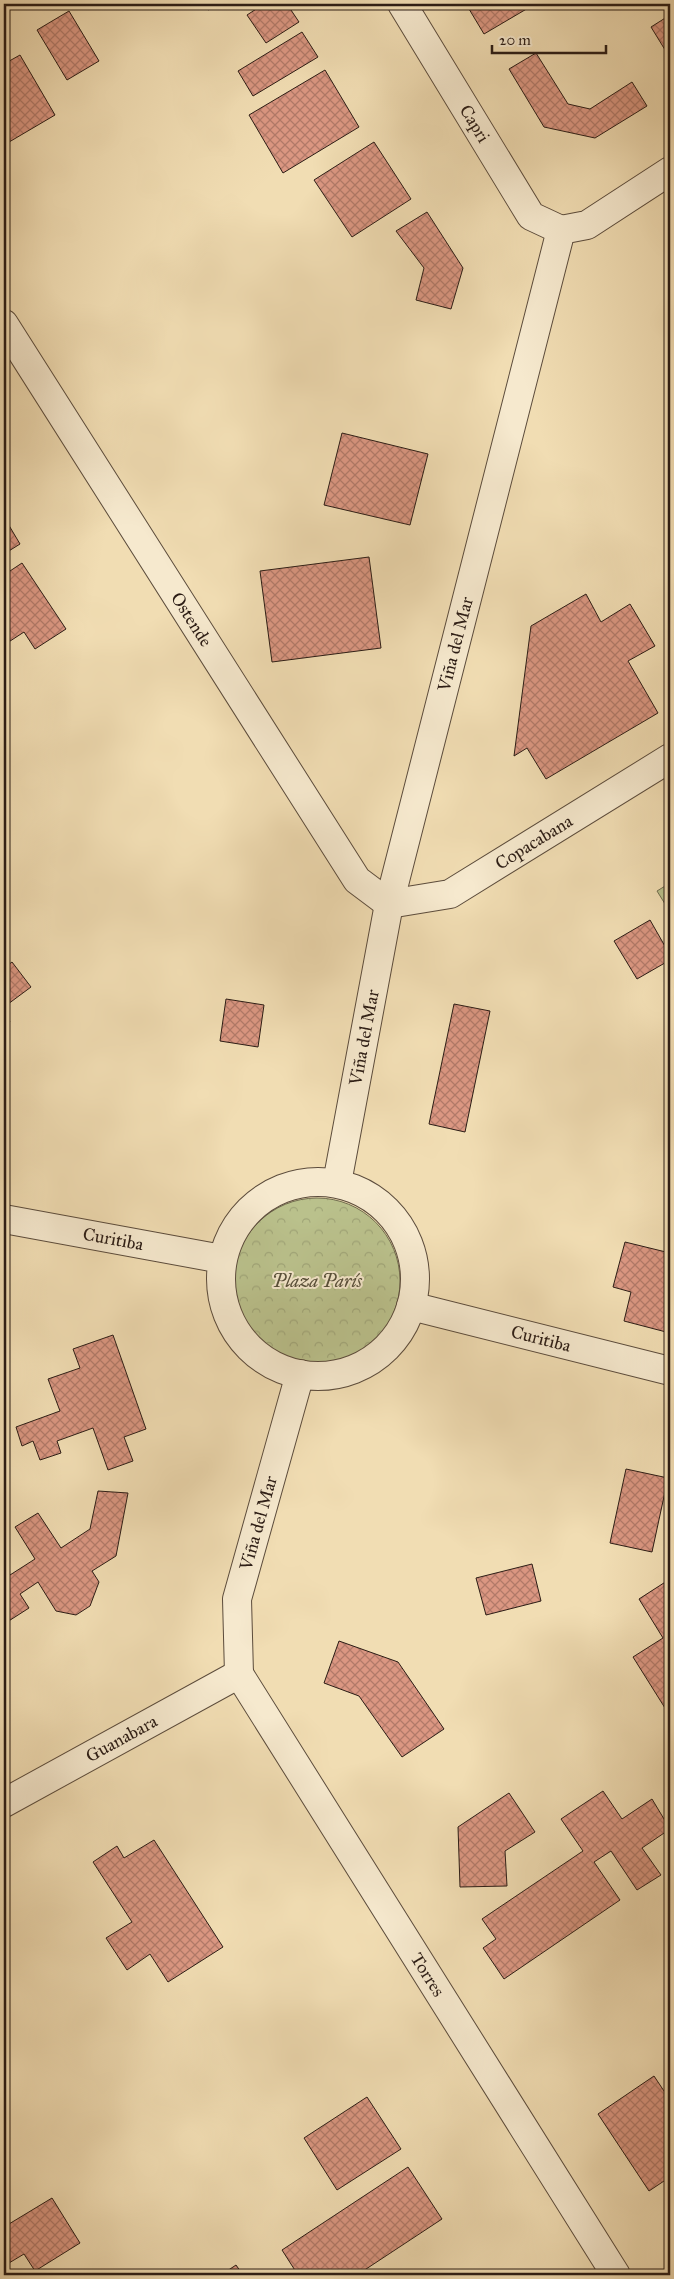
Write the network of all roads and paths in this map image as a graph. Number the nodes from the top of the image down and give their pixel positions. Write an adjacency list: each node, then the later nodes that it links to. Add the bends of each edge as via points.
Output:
1 (402, 4): 3 (street, Capri, via 532,216)
2 (670, 171): 3 (street, via 587,225)
3 (561, 230): 6 (street, Viña del Mar)
4 (4, 324): 6 (street, Ostende, via 357,880)
5 (670, 758): 6 (street, Copacabana, via 450,894)
6 (389, 904): 7 (street, Viña del Mar)
7 (337, 1183): 9 (street, via 306,1182 277,1190 252,1207 233,1231); 10 (street, via 367,1195 392,1215 409,1243 415,1274)
8 (4, 1219): 9 (street, Curitiba)
9 (222, 1259): 12 (street, via 221,1290 230,1319 247,1345 271,1364)
10 (411, 1306): 11 (street, Curitiba); 12 (street, via 399,1332 380,1353 356,1368 328,1375)
11 (670, 1371)
12 (300, 1374): 13 (street, Viña del Mar, via 237,1599)
13 (239, 1674): 14 (street, Guanabara); 15 (street, Torres)
14 (4, 1803)
15 (616, 2275)

